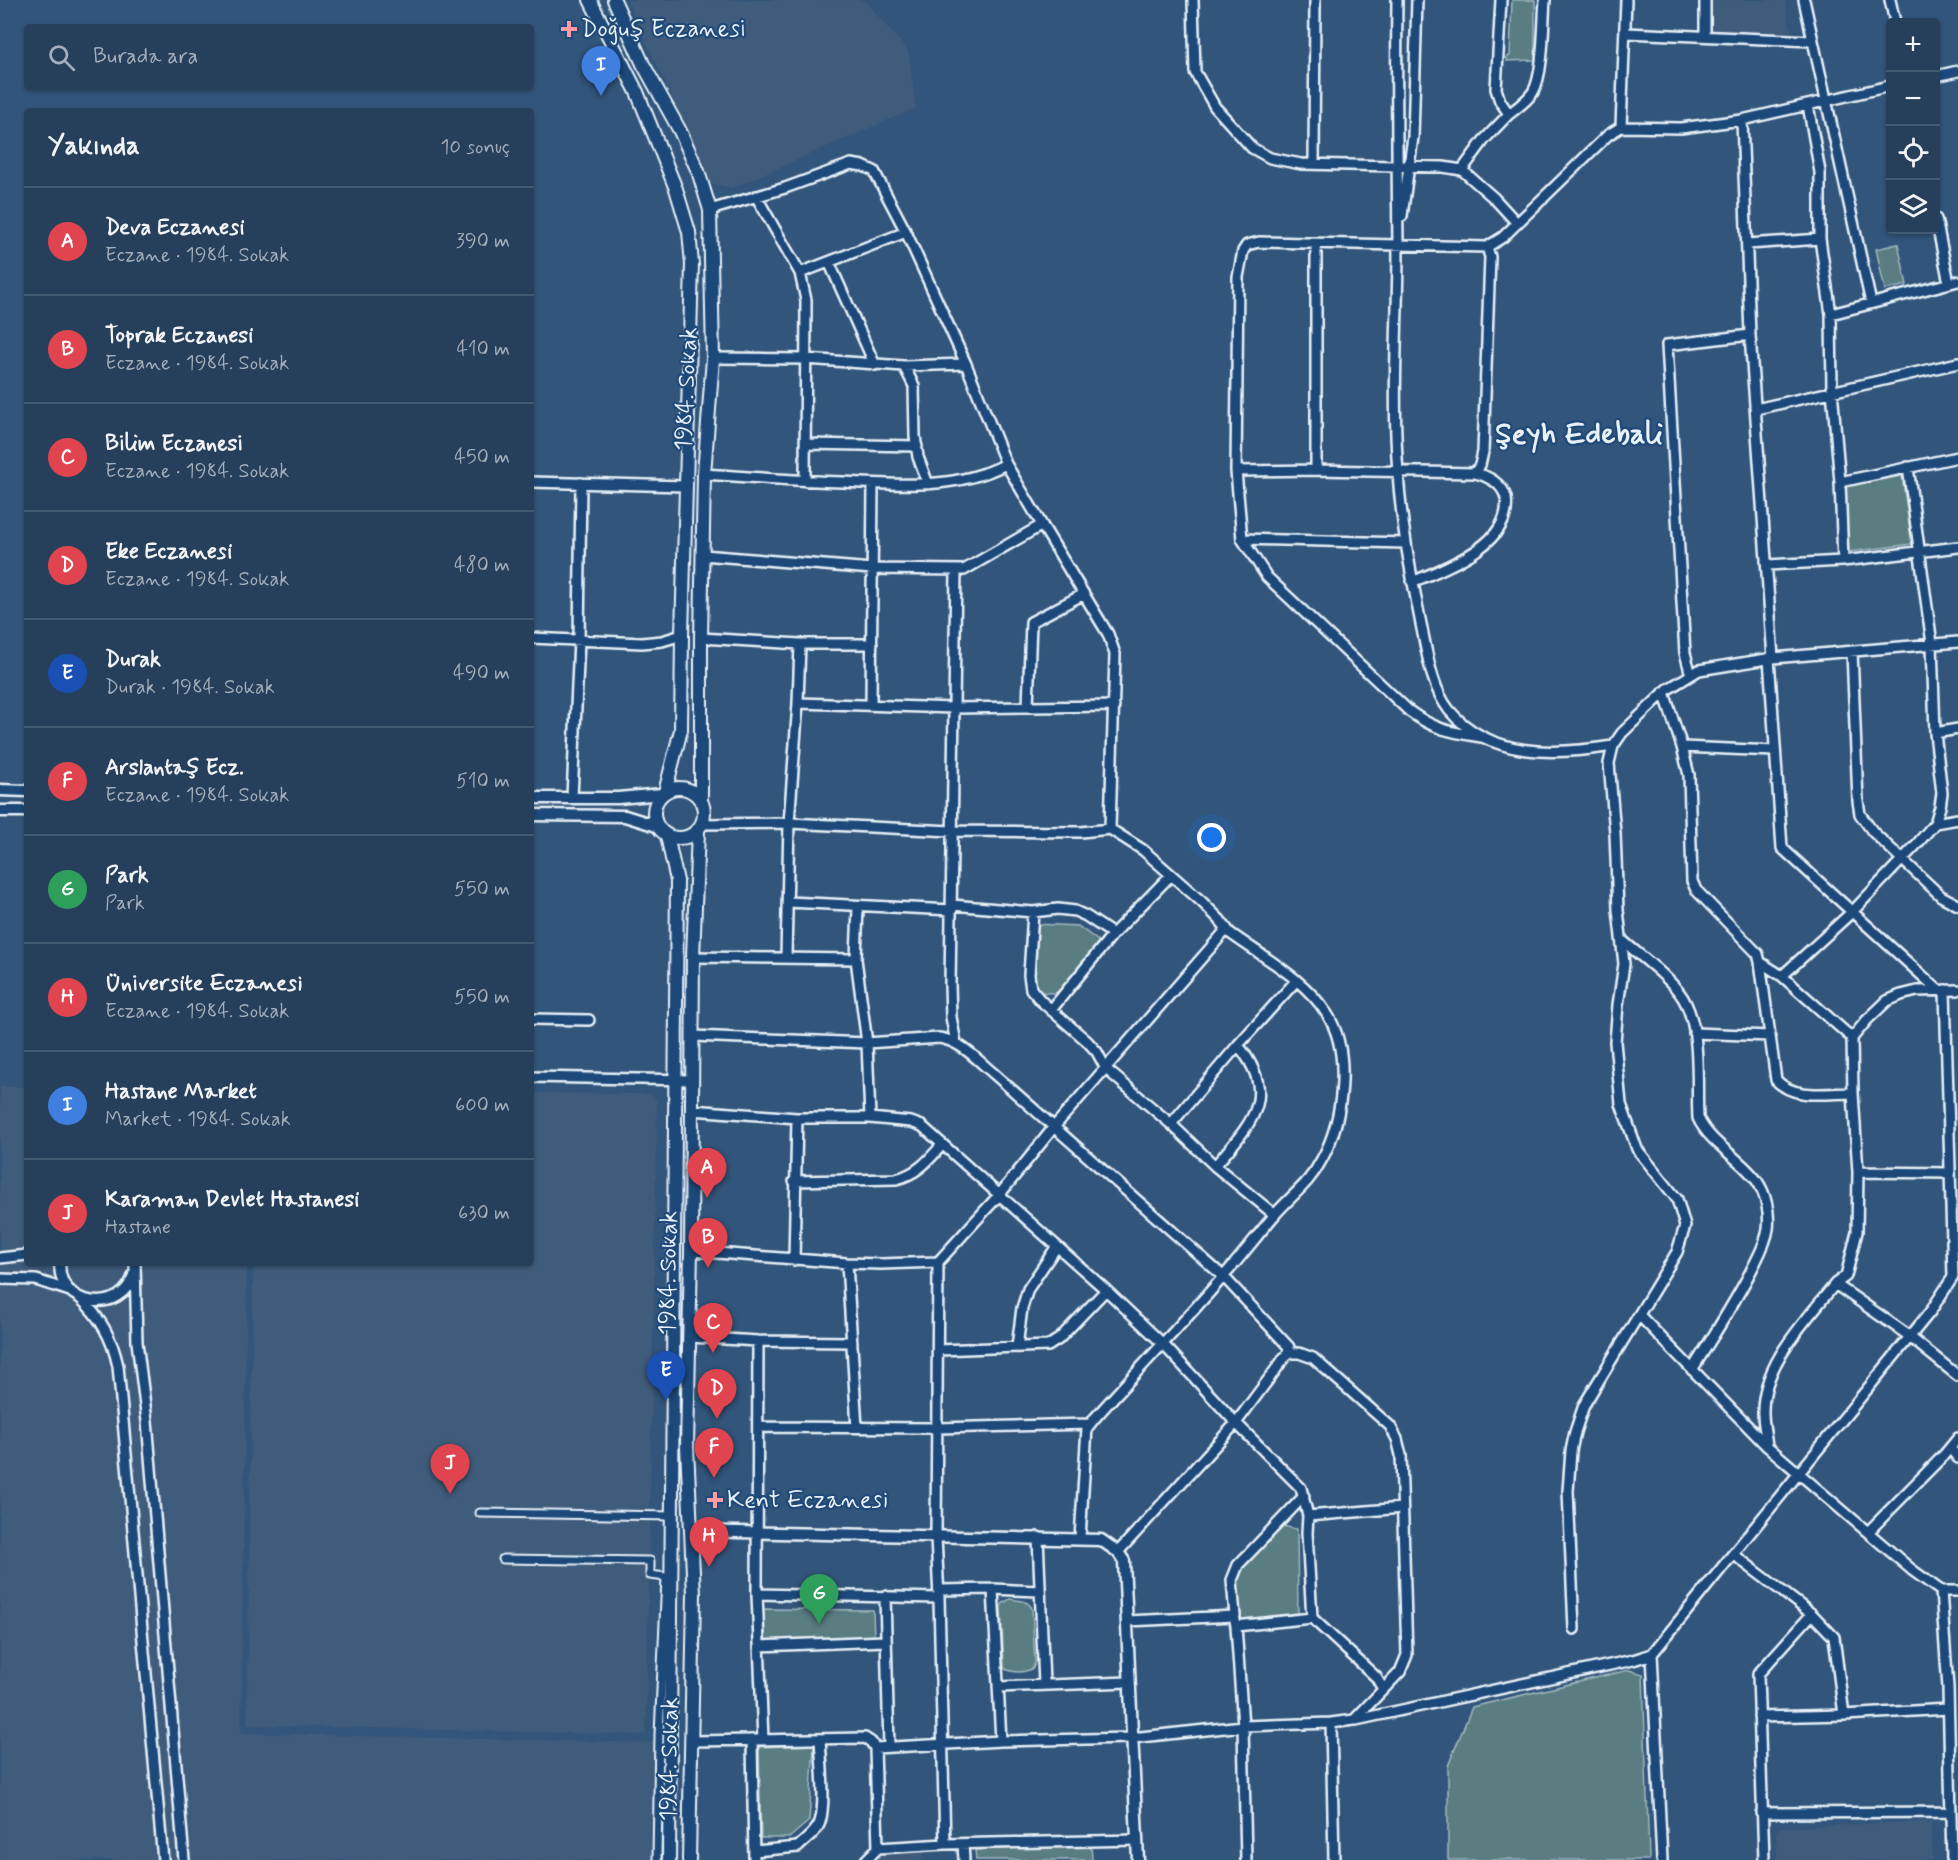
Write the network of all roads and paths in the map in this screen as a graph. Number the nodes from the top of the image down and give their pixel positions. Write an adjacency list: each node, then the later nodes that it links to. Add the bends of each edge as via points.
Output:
1 (590, 0): 40 (main road, via 637,92 676,189)
2 (614, 0): 30 (main road, 1984. Sokak, via 680,131)
3 (1193, 0): 25 (street, via 1195,72 1215,106 1252,148 1270,158)
4 (1315, 0): 25 (street)
5 (1397, 0): 26 (street)
6 (1417, 0): 27 (street, via 1413,137)
7 (1501, 0): 22 (street, via 1496,89)
8 (1545, 0): 22 (street, via 1536,86)
9 (1626, 0): 14 (street)
10 (1705, 0): 15 (street)
11 (1804, 0): 16 (street)
12 (1890, 0): 13 (street)
13 (1894, 18)
14 (1626, 33): 15 (street); 24 (street)
15 (1705, 36): 16 (street)
16 (1813, 41): 20 (street)
17 (1958, 71): 18 (street)
18 (1940, 75)
19 (1886, 87): 20 (street)
20 (1827, 101): 21 (street); 44 (street)
21 (1808, 105): 23 (street); 34 (street, via 1821,172)
22 (1509, 114): 28 (street)
23 (1742, 120): 24 (street, via 1681,128); 36 (street)
24 (1621, 127): 31 (street)
25 (1314, 164): 26 (street)
26 (1396, 166): 27 (street); 37 (street)
27 (1408, 166): 28 (street); 37 (street)
28 (1462, 170): 31 (street)
29 (756, 196): 30 (street); 32 (street, via 851,164 863,166 874,171); 42 (street)
30 (710, 210): 38 (main road, 1984. Sokak)
31 (1517, 223): 39 (street)
32 (906, 232): 41 (street); 50 (street)
33 (1939, 234): 43 (street)
34 (1820, 238): 36 (street); 45 (street)
35 (1316, 244): 37 (street); 60 (street); 61 (street, via 1259,242 1247,245 1243,251 1238,277)
36 (1748, 244): 46 (street)
37 (1398, 245): 39 (street); 62 (street)
38 (711, 247): 40 (main road); 47 (main road, 1984. Sokak)
39 (1487, 247): 63 (street, via 1490,257 1482,452)
40 (691, 248): 71 (main road)
41 (829, 262): 42 (street); 51 (street)
42 (800, 273): 48 (street, via 806,300)
43 (1953, 282): 44 (street)
44 (1870, 303): 45 (street)
45 (1831, 314): 53 (street)
46 (1750, 335): 54 (street); 94 (street, via 1667,345 1685,653)
47 (713, 358): 48 (street); 64 (main road, 1984. Sokak)
48 (806, 359): 51 (street); 55 (street)
49 (1958, 363): 53 (street)
50 (966, 364): 52 (street); 58 (street)
51 (875, 365): 52 (street)
52 (904, 366): 56 (street, via 914,386)
53 (1832, 390): 54 (street); 67 (street)
54 (1756, 409): 79 (street)
55 (806, 444): 56 (street); 65 (street)
56 (917, 446): 70 (street)
57 (1958, 457): 59 (street)
58 (1006, 464): 70 (street, via 976,477); 72 (street)
59 (1908, 467): 67 (street); 76 (street)
60 (1316, 470): 61 (street); 62 (street)
61 (1236, 471): 73 (street)
62 (1397, 471): 63 (street); 74 (street)
63 (1476, 473): 82 (street, via 1500,485 1505,494 1503,520 1496,535 1446,568)
64 (704, 474): 65 (street); 77 (main road, 1984. Sokak)
65 (805, 481): 69 (street)
66 (534, 482): 68 (street)
67 (1840, 482): 78 (street)
68 (581, 483): 71 (street); 87 (street)
69 (873, 484): 70 (street); 80 (street)
70 (928, 484)
71 (685, 486): 84 (main road)
72 (1042, 525): 81 (street, via 964,570); 83 (street)
73 (1242, 539): 74 (street); 103 (street, via 1267,577 1409,711 1443,731)
74 (1406, 543): 82 (street)
75 (1958, 547): 76 (street)
76 (1920, 552): 78 (street); 91 (street)
77 (703, 555): 80 (street); 86 (main road, 1984. Sokak)
78 (1843, 561): 79 (street)
79 (1767, 565): 93 (street)
80 (872, 569): 81 (street); 90 (street)
81 (956, 570): 100 (street)
82 (1412, 582): 103 (street, via 1441,698)
83 (1084, 594): 98 (street, via 1115,654); 99 (street, via 1031,622)
84 (681, 635): 87 (street, via 654,642); 109 (main road, via 681,730)
85 (534, 638): 87 (street)
86 (701, 638): 89 (street); 112 (main road, 1984. Sokak)
87 (579, 640): 111 (street)
88 (1958, 642): 91 (street)
89 (800, 644): 90 (street); 96 (street)
90 (872, 644): 97 (street)
91 (1932, 644): 92 (street); 102 (street)
92 (1852, 651): 93 (street); 124 (street, via 1860,814 1873,832)
93 (1771, 658): 94 (street, via 1699,670); 106 (street)
94 (1691, 675): 95 (street)
95 (1664, 692): 104 (street); 105 (street)
96 (798, 703): 97 (street); 117 (street)
97 (871, 705): 100 (street)
98 (1114, 706): 99 (street); 121 (street)
99 (1028, 707): 100 (street)
100 (954, 708): 122 (street)
101 (1958, 729): 102 (street)
102 (1935, 733): 118 (street, via 1942,793)
103 (1481, 737): 104 (street, via 1539,751 1577,752)
104 (1613, 746): 134 (street, via 1609,763)
105 (1682, 747): 106 (street); 138 (street, via 1689,775 1692,881 1696,890 1758,954)
106 (1775, 752): 131 (street, via 1782,848)
107 (0, 790): 108 (street)
108 (24, 791)
109 (664, 793): 111 (street, via 640,798); 112 (main road, via 682,788); 119 (main road, via 654,805)
110 (534, 798): 111 (street)
111 (572, 798)
112 (702, 801): 120 (main road)
113 (0, 811): 114 (street)
114 (24, 811)
115 (534, 815): 119 (street, via 625,816)
116 (1958, 819): 118 (street)
117 (789, 823): 120 (street); 122 (street); 126 (street)
118 (1935, 823): 124 (street)
119 (657, 825): 123 (main road)
120 (700, 828): 123 (main road, via 684,838); 135 (main road, 1984. Sokak)
121 (1110, 829): 122 (street); 125 (street, via 1143,850)
122 (952, 831): 129 (street)
123 (667, 836): 155 (main road, via 677,881)
124 (1903, 858): 127 (street, via 1941,896); 131 (street)
125 (1170, 876): 132 (street); 133 (street)
126 (788, 902): 128 (street); 136 (street)
127 (1958, 905)
128 (858, 907): 129 (street); 137 (street)
129 (952, 908): 130 (street); 151 (street, via 951,1017)
130 (1033, 912): 133 (street, via 1075,912); 143 (street, via 1031,989)
131 (1852, 912): 139 (street); 141 (street)
132 (1227, 929): 140 (street); 153 (street)
133 (1113, 934): 143 (street)
134 (1622, 940): 146 (street, via 1682,996); 189 (street, via 1624,964 1615,1042 1621,1104 1637,1149 1677,1199 1685,1226 1677,1252)
135 (693, 957): 136 (street); 147 (main road, 1984. Sokak)
136 (786, 957): 137 (street)
137 (856, 959): 150 (street)
138 (1760, 962): 139 (street); 148 (street)
139 (1782, 976): 149 (street)
140 (1296, 981): 152 (street); 171 (street, via 1328,1015 1338,1039 1342,1082 1331,1139 1323,1158 1309,1181)
141 (1942, 990): 142 (street); 149 (street, via 1917,990 1887,1001); 157 (street)
142 (1958, 990)
143 (1051, 1010): 153 (street, via 1087,1041)
144 (534, 1019): 145 (street)
145 (590, 1020)
146 (1694, 1033): 148 (street); 198 (street, via 1698,1118 1760,1186 1767,1204 1768,1228 1762,1250 1743,1286)
147 (693, 1036): 150 (street); 156 (main road, 1984. Sokak)
148 (1770, 1036): 159 (street, via 1776,1080 1782,1087 1793,1092)
149 (1852, 1038): 159 (street)
150 (867, 1043): 151 (street, via 939,1038); 162 (street)
151 (956, 1043): 164 (street)
152 (1238, 1045): 163 (street); 166 (street, via 1256,1072 1259,1097 1247,1126)
153 (1106, 1069): 163 (street); 164 (street)
154 (534, 1077): 155 (street)
155 (676, 1079): 156 (street); 213 (main road)
156 (692, 1080): 160 (main road, 1984. Sokak)
157 (1947, 1089): 158 (street); 168 (street)
158 (1958, 1089)
159 (1853, 1093): 167 (street)
160 (692, 1110): 161 (street); 173 (main road, 1984. Sokak)
161 (797, 1118): 162 (street); 169 (street)
162 (870, 1118): 165 (street, via 911,1122)
163 (1171, 1124): 166 (street)
164 (1054, 1127): 170 (street); 182 (street)
165 (942, 1145): 169 (street, via 926,1164 896,1179); 170 (street)
166 (1215, 1166): 171 (street)
167 (1858, 1172): 168 (street); 185 (street, via 1857,1232 1846,1276)
168 (1950, 1173): 183 (street)
169 (794, 1181): 176 (street)
170 (1000, 1194): 172 (street); 177 (street)
171 (1275, 1215): 182 (street)
172 (1058, 1246): 186 (street); 195 (street, via 1028,1288)
173 (691, 1251): 176 (street); 190 (main road, 1984. Sokak)
174 (24, 1255): 175 (street)
175 (0, 1258)
176 (794, 1260): 178 (street)
177 (938, 1262): 178 (street); 196 (street)
178 (847, 1263): 193 (street)
179 (61, 1266): 187 (street)
180 (135, 1266): 188 (street, via 129,1285 116,1297 105,1302)
181 (135, 1266): 267 (street, via 137,1342)
182 (1224, 1276): 194 (street); 197 (street, via 1289,1347)
183 (1955, 1276): 191 (street)
184 (0, 1279): 187 (street, via 36,1280)
185 (1834, 1284): 191 (street); 206 (street, via 1775,1366 1763,1413)
186 (1106, 1290): 194 (street); 195 (street, via 1059,1339 1048,1346)
187 (70, 1291): 188 (street)
188 (80, 1298): 266 (street, via 106,1329 118,1366)
189 (1639, 1315): 198 (street); 235 (street, via 1584,1405 1573,1441 1568,1491)
190 (690, 1337): 192 (street); 215 (main road, 1984. Sokak, via 687,1447)
191 (1909, 1337): 199 (street); 209 (street)
192 (758, 1341): 193 (street); 202 (street)
193 (852, 1342): 203 (street)
194 (1162, 1343): 200 (street); 201 (street)
195 (1017, 1347): 196 (street)
196 (938, 1350): 204 (street)
197 (1288, 1353): 200 (street); 211 (street, via 1313,1358 1390,1426 1401,1455)
198 (1692, 1370): 206 (street)
199 (1958, 1376)
200 (1236, 1423): 210 (street, via 1294,1480); 221 (street)
201 (1090, 1424): 204 (street); 220 (street)
202 (759, 1427): 203 (street); 217 (street)
203 (857, 1428): 204 (street)
204 (937, 1428): 218 (street)
205 (1958, 1438): 207 (street)
206 (1767, 1446): 209 (street)
207 (1950, 1448): 208 (street); 216 (street)
208 (1958, 1458)
209 (1798, 1472): 216 (street); 222 (street)
210 (1304, 1496): 214 (street); 234 (street, via 1238,1565 1232,1580)
211 (1402, 1508): 214 (street); 243 (street, via 1407,1655 1400,1672)
212 (480, 1513): 213 (street)
213 (673, 1516): 269 (main road)
214 (1308, 1516): 232 (street)
215 (692, 1531): 217 (street); 252 (main road, 1984. Sokak)
216 (1868, 1532): 226 (street)
217 (757, 1533): 218 (street); 228 (street)
218 (936, 1537): 219 (street); 229 (street)
219 (1038, 1538): 220 (street); 225 (street)
220 (1080, 1538): 221 (street, via 1101,1540)
221 (1118, 1552): 233 (street, via 1124,1561)
222 (1733, 1554): 231 (street); 238 (street)
223 (503, 1559): 268 (street, via 650,1561 650,1575 666,1577)
224 (993, 1589): 225 (street); 229 (street); 241 (street)
225 (1039, 1591): 240 (street)
226 (1941, 1591): 227 (street); 242 (street)
227 (1958, 1591)
228 (757, 1594): 230 (street); 237 (street)
229 (939, 1594): 230 (street); 256 (street)
230 (885, 1596): 236 (street)
231 (1812, 1614): 245 (street, via 1834,1637); 246 (street, via 1758,1674)
232 (1312, 1618): 234 (street); 243 (street, via 1376,1677)
233 (1127, 1621): 234 (street); 239 (street)
234 (1235, 1621): 249 (street)
235 (1574, 1629)
236 (885, 1641): 237 (street); 257 (street)
237 (759, 1646): 254 (street)
238 (1652, 1654): 247 (street); 276 (street)
239 (1129, 1682): 240 (street); 250 (street)
240 (1044, 1684): 241 (street)
241 (998, 1688): 255 (street)
242 (1953, 1688): 244 (street)
243 (1383, 1689): 247 (street)
244 (1948, 1709): 245 (street); 259 (street)
245 (1844, 1715): 246 (street)
246 (1759, 1717): 260 (street)
247 (1354, 1720): 248 (street)
248 (1331, 1723): 249 (street); 275 (street)
249 (1243, 1726): 250 (street); 274 (street)
250 (1131, 1738): 255 (street); 261 (street)
251 (820, 1739): 254 (street); 258 (street, via 865,1738); 265 (street, via 822,1792 817,1828 798,1847)
252 (692, 1740): 253 (street); 270 (main road, 1984. Sokak)
253 (752, 1740): 254 (street); 265 (street)
254 (763, 1740)
255 (1001, 1741): 256 (street)
256 (942, 1744): 257 (street); 262 (street)
257 (889, 1747): 258 (street)
258 (875, 1748): 264 (street)
259 (1950, 1812): 260 (street); 278 (street)
260 (1761, 1813): 277 (street)
261 (1137, 1840): 263 (street); 273 (street)
262 (945, 1844): 263 (street); 264 (street)
263 (963, 1844): 272 (street)
264 (878, 1848): 271 (street)
265 (754, 1856)
266 (163, 1860)
267 (184, 1860)
268 (657, 1860)
269 (669, 1860)
270 (689, 1860)
271 (866, 1860)
272 (964, 1860)
273 (1138, 1860)
274 (1246, 1860)
275 (1334, 1860)
276 (1662, 1860)
277 (1764, 1860)
278 (1952, 1860)

